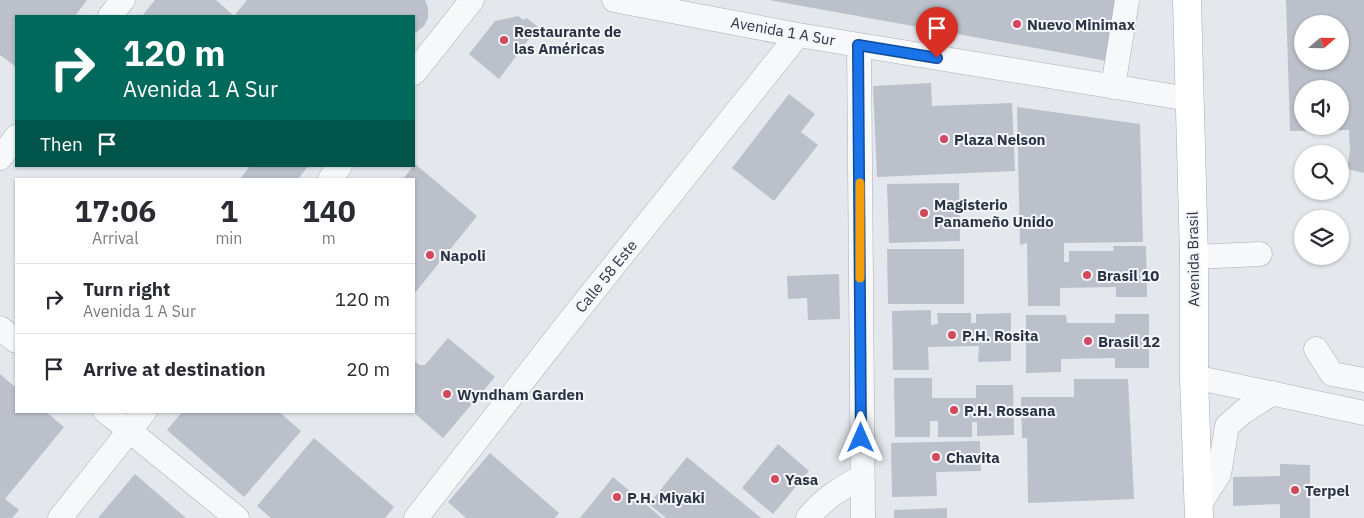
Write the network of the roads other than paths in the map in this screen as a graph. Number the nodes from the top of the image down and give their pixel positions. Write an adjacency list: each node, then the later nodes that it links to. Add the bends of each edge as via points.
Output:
1 (123, 0): 6 (street)
2 (472, 0): 9 (street)
3 (614, 0): 7 (street, Avenida 1 A Sur)
4 (1127, 0): 10 (street)
5 (1187, 0): 11 (main road, Avenida Brasil)
6 (111, 15)
7 (798, 35): 8 (street, Avenida 1 A Sur); 32 (street, Calle 58 Este)
8 (858, 45): 10 (street, Avenida 1 A Sur); 28 (street)
9 (415, 72)
10 (1113, 87): 11 (street, Avenida 1 A Sur)
11 (1189, 99): 17 (main road, Avenida Brasil)
12 (15, 138): 13 (street)
13 (0, 158)
14 (339, 167): 15 (street)
15 (331, 178)
16 (1260, 254): 17 (street)
17 (1194, 257): 21 (main road, Avenida Brasil)
18 (0, 328): 19 (street)
19 (15, 339)
20 (1316, 349): 22 (street, via 1332,374)
21 (1194, 377): 23 (street); 29 (main road, Avenida Brasil)
22 (1364, 380)
23 (1273, 393): 26 (street); 29 (street, via 1227,426 1220,474)
24 (108, 413): 27 (street)
25 (143, 413): 27 (street)
26 (1364, 413)
27 (130, 430): 30 (street); 31 (street)
28 (862, 477): 33 (street, via 835,492); 34 (street)
29 (1198, 512)
30 (60, 518)
31 (237, 518)
32 (416, 518)
33 (808, 518)
34 (862, 518)

